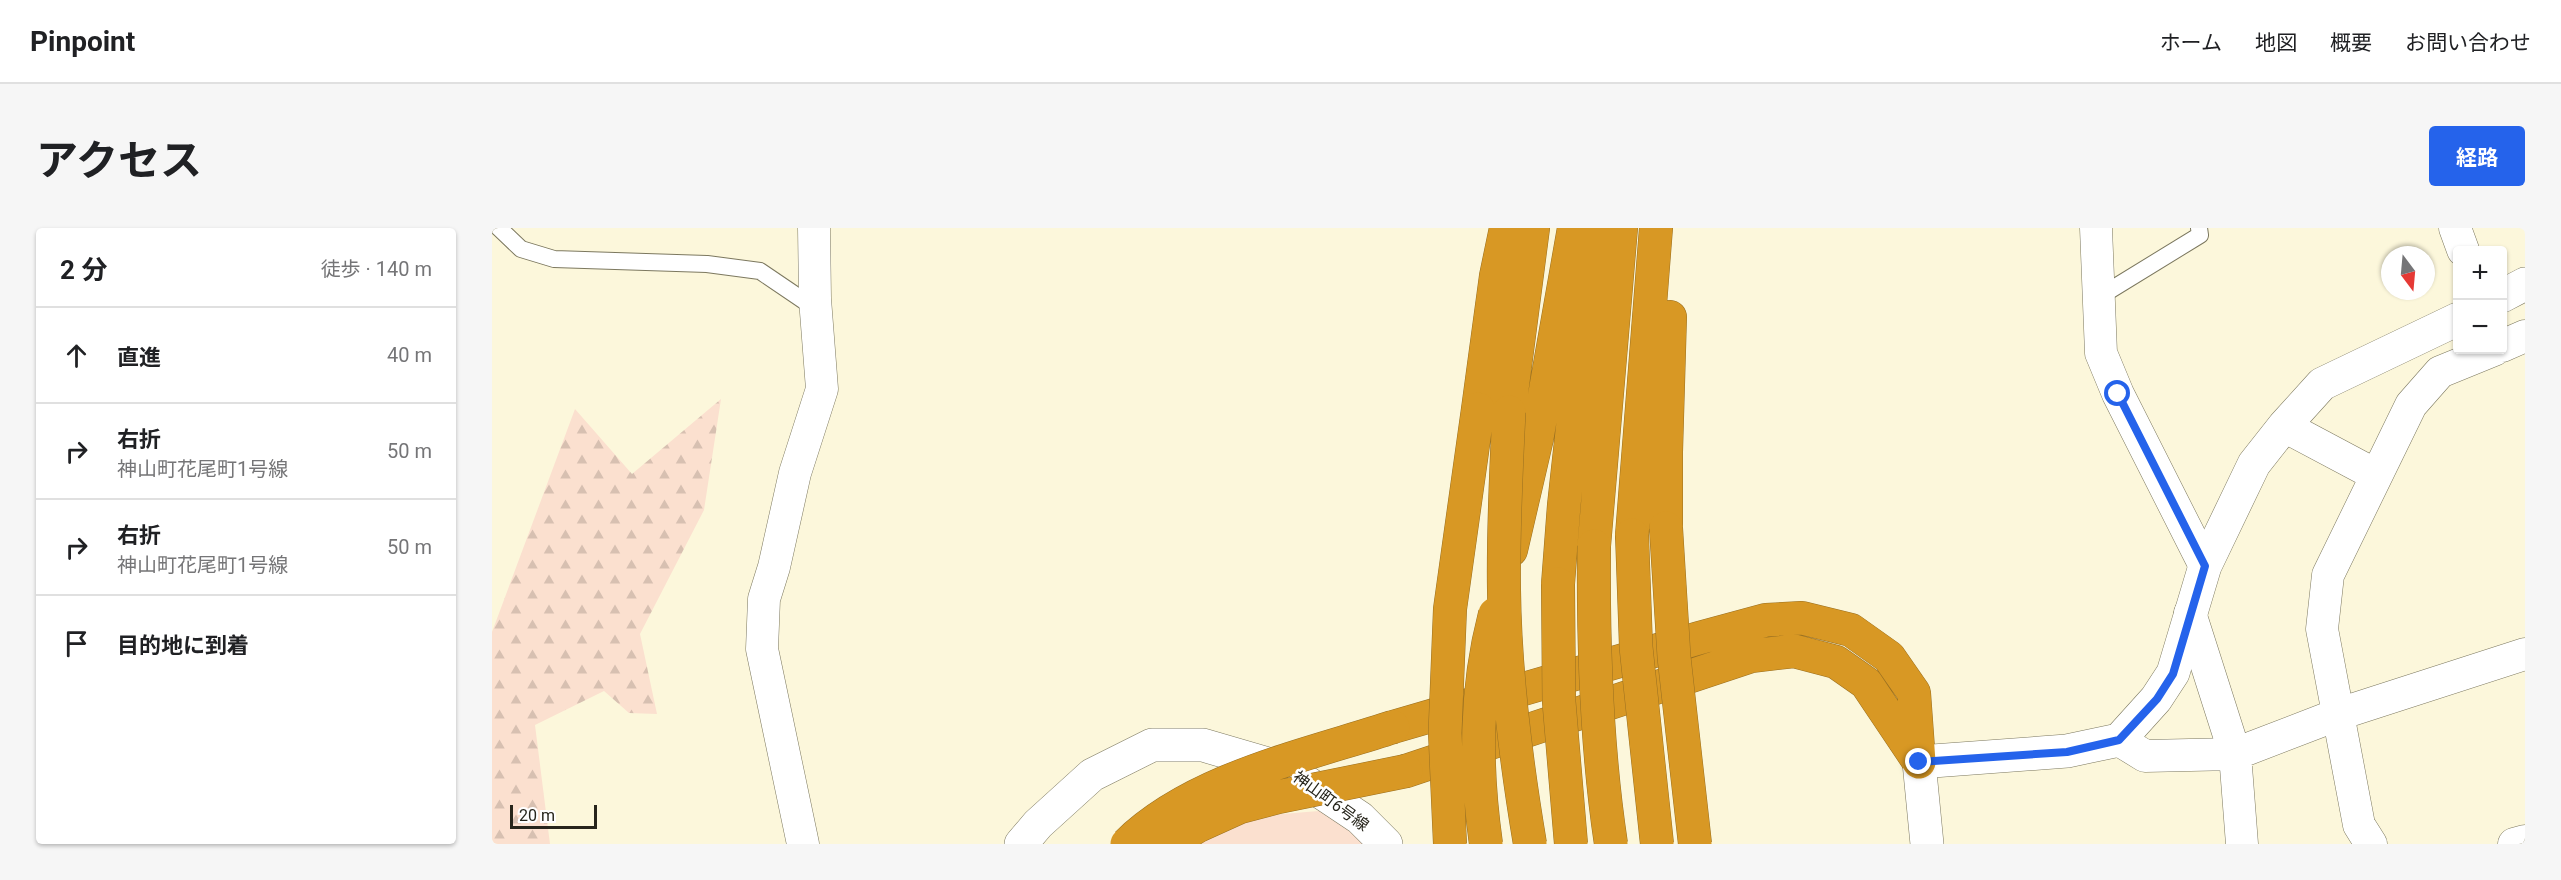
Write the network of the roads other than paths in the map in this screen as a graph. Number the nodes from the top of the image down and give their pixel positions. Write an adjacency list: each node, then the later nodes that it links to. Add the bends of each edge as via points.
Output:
1 (499, 228): 18 (lane, via 521,249 554,260 707,264 760,271)
2 (814, 228): 18 (street)
3 (1506, 228): 23 (highway, via 1496,276)
4 (1533, 228): 23 (highway)
5 (1574, 228): 41 (highway, bridge, via 1537,438 1482,674 1478,781)
6 (1594, 228): 43 (highway, bridge, via 1558,584 1559,702)
7 (1621, 228): 44 (highway, bridge, via 1594,546 1598,739)
8 (1637, 228): 26 (highway)
9 (1656, 228): 26 (highway)
10 (1672, 228): 46 (highway, bridge, via 1666,528 1674,657)
11 (2096, 228): 17 (street)
12 (2199, 228): 17 (lane, via 2200,235)
13 (2455, 228): 14 (street)
14 (2462, 246)
15 (2525, 284): 16 (street)
16 (2507, 293)
17 (2098, 297): 27 (street, via 2101,352)
18 (816, 309): 35 (street, via 822,389 795,473 764,598 762,649)
19 (2453, 321): 24 (street, via 2322,384)
20 (2525, 336): 21 (street)
21 (2507, 344)
22 (2484, 354): 25 (street, via 2440,372 2411,405)
23 (1494, 411): 40 (highway, bridge, via 1450,609 1445,733); 42 (highway, bridge, via 1504,501 1504,592 1512,709)
24 (2284, 426): 25 (street); 27 (street, via 2254,464)
25 (2376, 475): 30 (street, via 2328,574 2322,629)
26 (1632, 535): 45 (highway, bridge, via 1635,647)
27 (2205, 566): 28 (street)
28 (2190, 613): 31 (street, via 2173,674 2157,699); 32 (street)
29 (2525, 654): 30 (street)
30 (2339, 714): 32 (street); 49 (street, via 2359,825)
31 (2119, 740): 32 (street, via 2145,756); 33 (street, via 2067,752)
32 (2235, 754): 48 (street)
33 (1919, 762): 37 (highway, bridge, via 1914,693 1889,657 1851,630 1802,618 1766,620 1394,727 1222,783 1182,802); 38 (highway, bridge, via 1866,682 1836,662 1794,651 1751,656 1406,771 1240,807); 47 (street)
34 (2525, 841): 50 (street)
35 (802, 844)
36 (1021, 844): 39 (street, 神山町6号線, via 1092,776 1152,745 1203,745 1288,770 1360,818)
37 (1127, 844)
38 (1168, 844)
39 (1386, 844)
40 (1449, 844)
41 (1486, 844)
42 (1530, 844)
43 (1571, 844)
44 (1611, 844)
45 (1657, 844)
46 (1695, 844)
47 (1927, 844)
48 (2242, 844)
49 (2371, 844)
50 (2514, 844)

